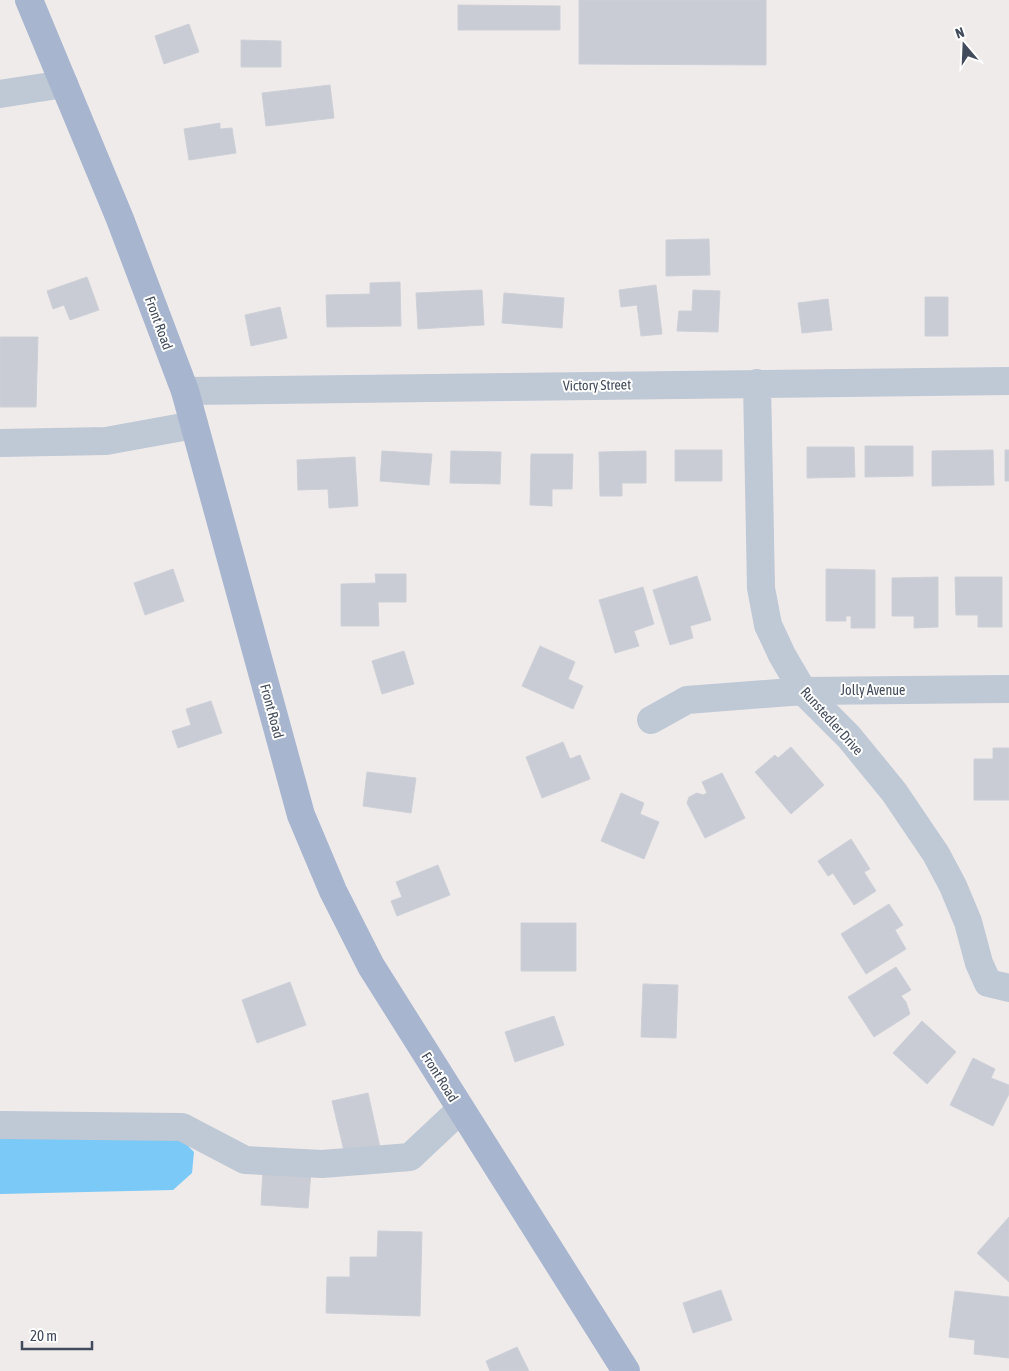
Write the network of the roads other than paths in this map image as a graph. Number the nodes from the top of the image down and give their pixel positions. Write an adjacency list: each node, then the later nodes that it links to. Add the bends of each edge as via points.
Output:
1 (29, 0): 2 (main road, Front Road)
2 (64, 84): 3 (street); 6 (main road, Front Road, via 120,218)
3 (0, 94)
4 (1009, 381): 5 (street, Victory Street)
5 (757, 383): 6 (street, Victory Street); 10 (street, Runstedler Drive, via 761,588 768,625)
6 (184, 391): 7 (main road, Front Road)
7 (194, 426): 8 (street, via 106,440); 13 (main road, Front Road, via 301,815 333,891 371,966)
8 (0, 443)
9 (1009, 689): 10 (street, Jolly Avenue)
10 (803, 691): 11 (street, Jolly Avenue, via 687,700); 12 (street, Runstedler Drive, via 849,737 894,792 936,854 953,886 988,983)
11 (651, 720)
12 (1009, 988)
13 (460, 1110): 14 (street, via 410,1157 322,1164 245,1160 182,1127); 15 (main road, Front Road)
14 (0, 1125)
15 (626, 1371)

